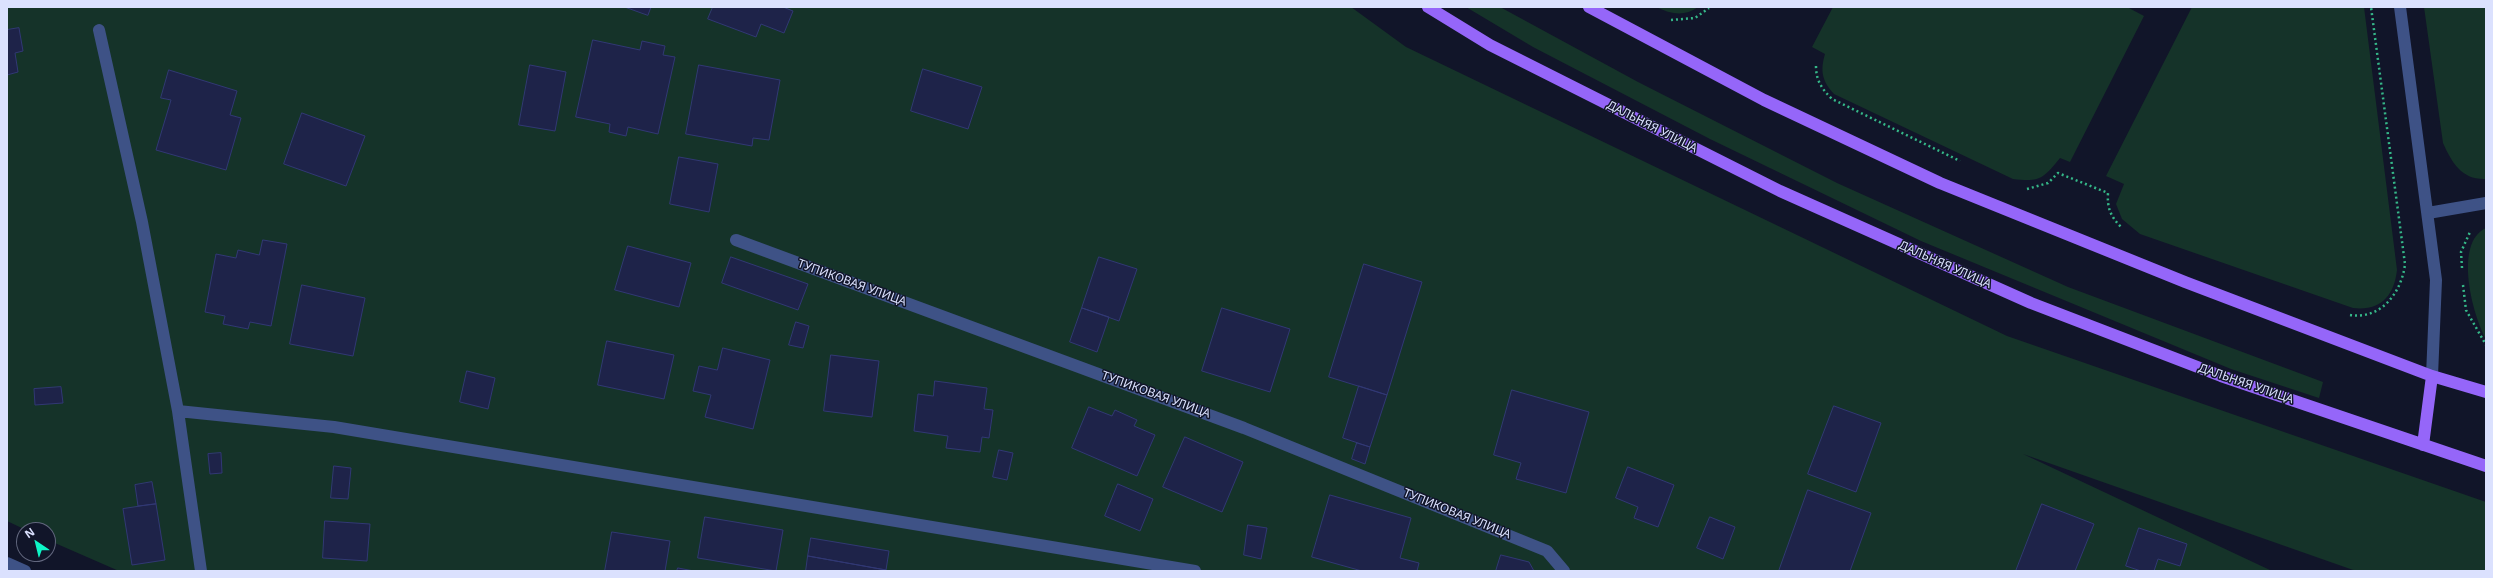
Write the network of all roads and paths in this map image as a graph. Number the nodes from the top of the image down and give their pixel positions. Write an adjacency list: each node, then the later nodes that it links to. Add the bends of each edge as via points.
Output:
1 (1428, 7): 23 (main road, ДАЛЬНЯЯ УЛИЦА, via 1490,46 1780,191 2031,303 2221,376)
2 (1589, 7): 20 (main road, via 1764,100 1940,183 2185,282)
3 (2371, 7): 18 (path, via 2405,264 2403,280 2390,302 2373,312)
4 (2400, 7): 12 (street)
5 (1709, 8): 6 (path, via 1695,18 1678,21)
6 (1663, 19)
7 (99, 30): 22 (street, via 142,222)
8 (1816, 66): 9 (path, via 1816,76 1822,90 1832,100)
9 (1967, 164)
10 (2023, 189): 14 (path, via 2048,182 2058,173 2108,194 2107,206)
11 (2486, 203): 12 (street)
12 (2428, 213): 20 (street, via 2436,280)
13 (2475, 228): 16 (path, via 2470,232 2462,252)
14 (2124, 230)
15 (736, 240): 29 (street, ТУПИКОВАЯ УЛИЦА, via 1252,431 1547,551)
16 (2462, 273)
17 (2463, 280): 19 (path, via 2466,310)
18 (2346, 315)
19 (2486, 345)
20 (2432, 376): 21 (main road); 23 (main road)
21 (2486, 392)
22 (178, 411): 27 (street); 28 (street, via 334,427)
23 (2423, 445): 24 (main road, ДАЛЬНЯЯ УЛИЦА)
24 (2486, 466)
25 (7, 563): 26 (street)
26 (25, 571)
27 (201, 571)
28 (1195, 571)
29 (1564, 571)

